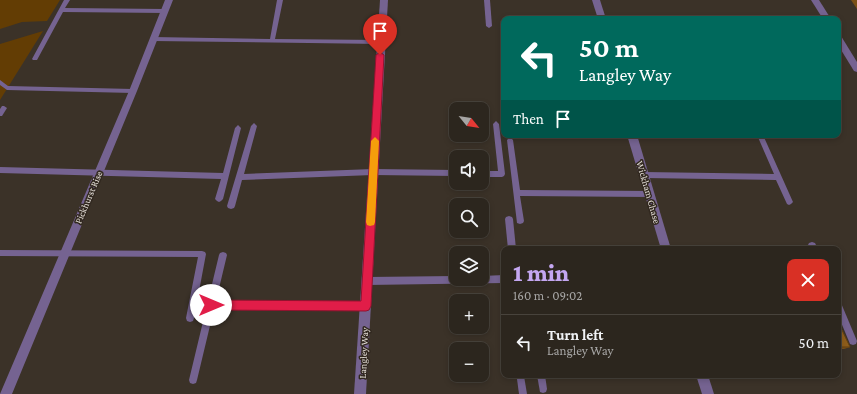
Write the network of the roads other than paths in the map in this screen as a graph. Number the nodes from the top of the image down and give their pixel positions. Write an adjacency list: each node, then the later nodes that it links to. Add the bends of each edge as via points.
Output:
1 (67, 0): 8 (lane)
2 (169, 0): 9 (street, Pickhurst Rise)
3 (280, 0): 14 (lane)
4 (384, 0): 15 (street, Langley Way)
5 (487, 0): 12 (lane)
6 (596, 0): 10 (street)
7 (815, 0): 11 (street)
8 (62, 10): 9 (lane); 17 (lane)
9 (165, 11): 13 (street, Pickhurst Rise)
10 (601, 16)
11 (825, 16)
12 (489, 26)
13 (153, 39): 14 (lane); 20 (street, Pickhurst Rise)
14 (272, 41): 15 (lane)
15 (381, 42): 31 (street, Langley Way)
16 (841, 43): 18 (street)
17 (35, 59)
18 (857, 69)
19 (0, 82): 20 (lane, via 7,88)
20 (133, 90): 30 (street, Pickhurst Rise)
21 (4, 108): 22 (lane)
22 (0, 114)
23 (496, 124): 33 (lane, via 502,174)
24 (254, 126): 36 (lane)
25 (238, 128): 35 (lane)
26 (633, 138): 34 (street, Wickham Chase)
27 (761, 138): 37 (lane)
28 (510, 140): 38 (lane)
29 (0, 170): 30 (lane)
30 (99, 172): 35 (lane); 48 (street, Pickhurst Rise)
31 (373, 172): 32 (lane); 36 (lane); 51 (street, Langley Way)
32 (449, 173)
33 (489, 174)
34 (644, 175): 37 (lane); 39 (street, Wickham Chase)
35 (225, 176): 40 (lane)
36 (239, 177): 42 (lane)
37 (778, 177): 41 (lane)
38 (517, 193): 39 (lane); 44 (lane)
39 (650, 194): 46 (street, Wickham Chase)
40 (219, 199)
41 (789, 202)
42 (231, 206)
43 (509, 219): 45 (lane)
44 (520, 221)
45 (512, 246)
46 (665, 246)
47 (0, 253): 48 (lane)
48 (64, 254): 55 (lane, via 202,254); 62 (street, Pickhurst Rise)
49 (223, 255): 52 (lane)
50 (501, 279): 51 (lane)
51 (367, 281): 53 (street, Langley Way)
52 (211, 305): 53 (lane); 60 (lane)
53 (366, 306): 63 (street, Langley Way)
54 (841, 313): 56 (lane)
55 (190, 318)
56 (853, 341)
57 (541, 378): 61 (lane)
58 (703, 378): 65 (street)
59 (521, 379): 64 (lane)
60 (193, 380)
61 (543, 389)
62 (6, 394)
63 (360, 394)
64 (523, 394)
65 (708, 394)

